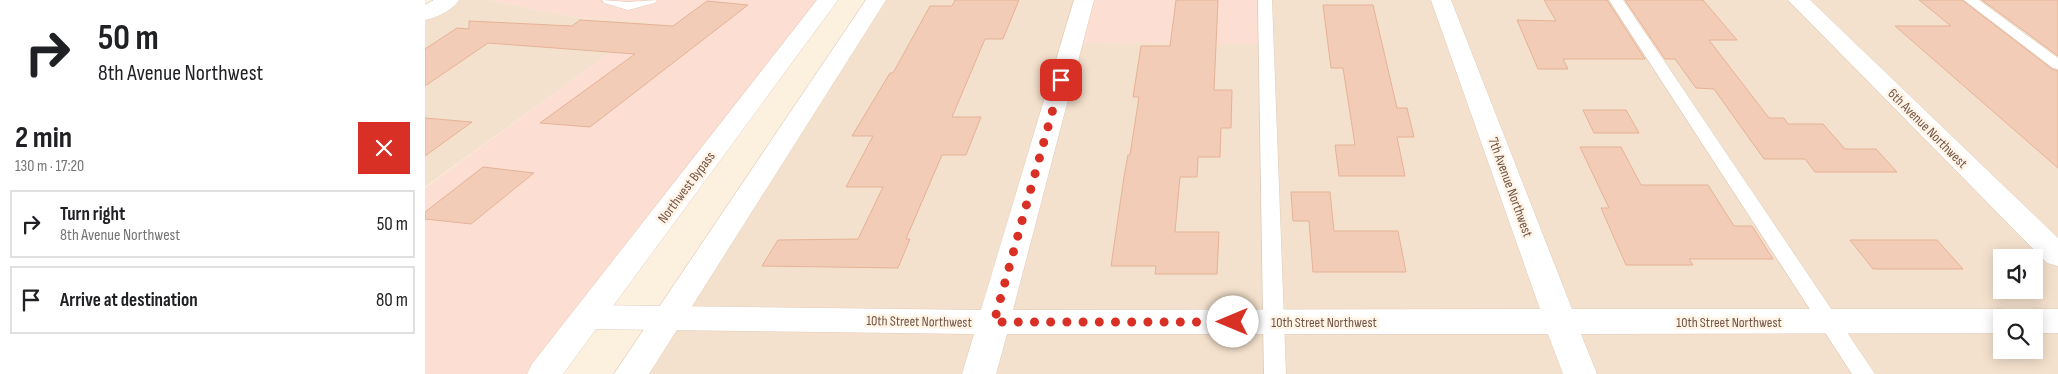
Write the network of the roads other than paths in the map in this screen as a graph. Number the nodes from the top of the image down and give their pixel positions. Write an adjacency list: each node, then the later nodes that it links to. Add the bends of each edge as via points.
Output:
1 (449, 0): 12 (street)
2 (609, 0): 3 (lane, via 628,6)
3 (650, 0)
4 (828, 0): 15 (street, Northwest Bypass)
5 (876, 0): 16 (street)
6 (1084, 0): 20 (street)
7 (1265, 0): 21 (lane)
8 (1441, 0): 22 (street, 7th Avenue Northwest)
9 (1616, 0): 23 (lane)
10 (1798, 0): 14 (street, 6th Avenue Northwest)
11 (1971, 0): 13 (lane)
12 (425, 14)
13 (2058, 65)
14 (2058, 256)
15 (587, 317): 16 (street, 10th Street Northwest); 24 (street, Northwest Bypass)
16 (669, 318): 20 (street, 10th Street Northwest); 25 (street)
17 (1993, 321): 23 (street, 10th Street Northwest)
18 (2043, 321): 19 (street)
19 (2058, 321)
20 (994, 322): 21 (street, 10th Street Northwest); 26 (street)
21 (1273, 322): 22 (street, 10th Street Northwest); 27 (lane)
22 (1561, 322): 23 (street, 10th Street Northwest); 28 (street, 7th Avenue Northwest)
23 (1829, 322): 29 (lane)
24 (544, 374)
25 (631, 374)
26 (979, 374)
27 (1275, 374)
28 (1580, 374)
29 (1864, 374)

